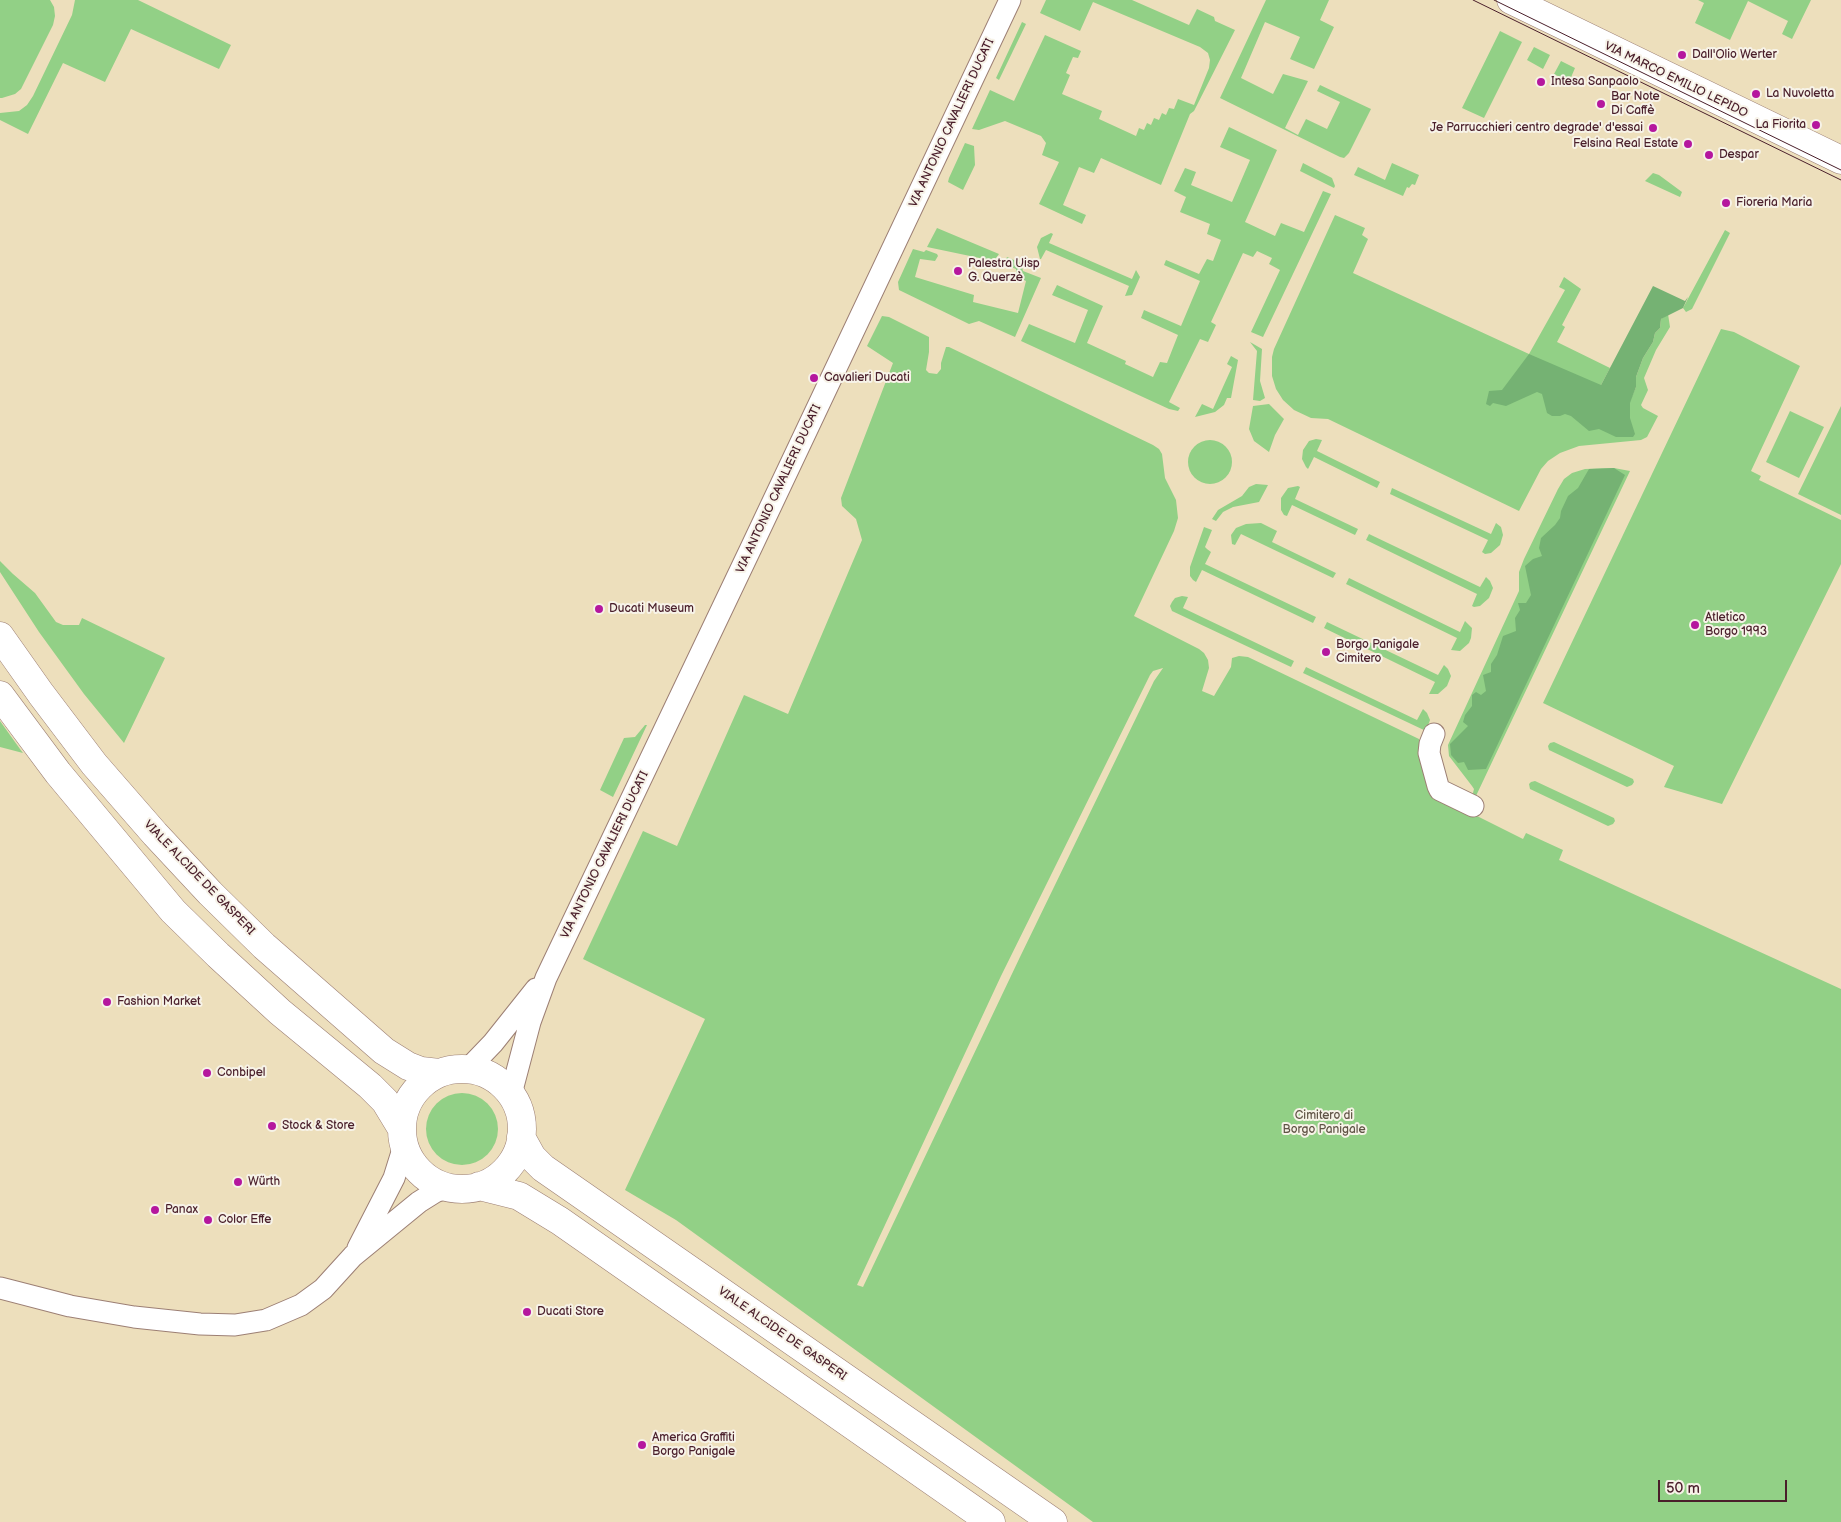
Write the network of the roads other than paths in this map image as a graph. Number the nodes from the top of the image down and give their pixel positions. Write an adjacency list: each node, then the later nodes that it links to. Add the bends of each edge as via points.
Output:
1 (1010, 0): 8 (street, VIA ANTONIO CAVALIERI DUCATI)
2 (1511, 0): 3 (main road, VIA MARCO EMILIO LEPIDO)
3 (1841, 160)
4 (0, 636): 10 (main road, VIALE ALCIDE DE GASPERI, via 94,764 210,893 264,946 384,1051 408,1066)
5 (0, 695): 13 (main road, via 58,773 174,911 274,1006 370,1086 385,1101)
6 (1434, 734): 7 (street, via 1429,753 1440,790)
7 (1473, 806)
8 (546, 978): 9 (street, VIA ANTONIO CAVALIERI DUCATI); 11 (street, VIA ANTONIO CAVALIERI DUCATI)
9 (468, 1069): 10 (main road); 11 (main road, via 492,1077)
10 (439, 1073): 13 (main road, via 424,1083 406,1106)
11 (510, 1094): 12 (main road, via 518,1107)
12 (521, 1136): 14 (main road, via 507,1167); 19 (main road, VIALE ALCIDE DE GASPERI, via 532,1157 543,1168)
13 (403, 1138): 15 (main road, via 410,1159 418,1170 428,1179); 16 (street, via 394,1178)
14 (479, 1186): 15 (main road); 18 (main road, via 519,1196 560,1221)
15 (448, 1187): 16 (street, via 420,1202)
16 (353, 1256): 17 (street, via 323,1289 301,1305 266,1320 234,1325 134,1317 70,1306)
17 (0, 1288)
18 (991, 1522)
19 (1053, 1522)

